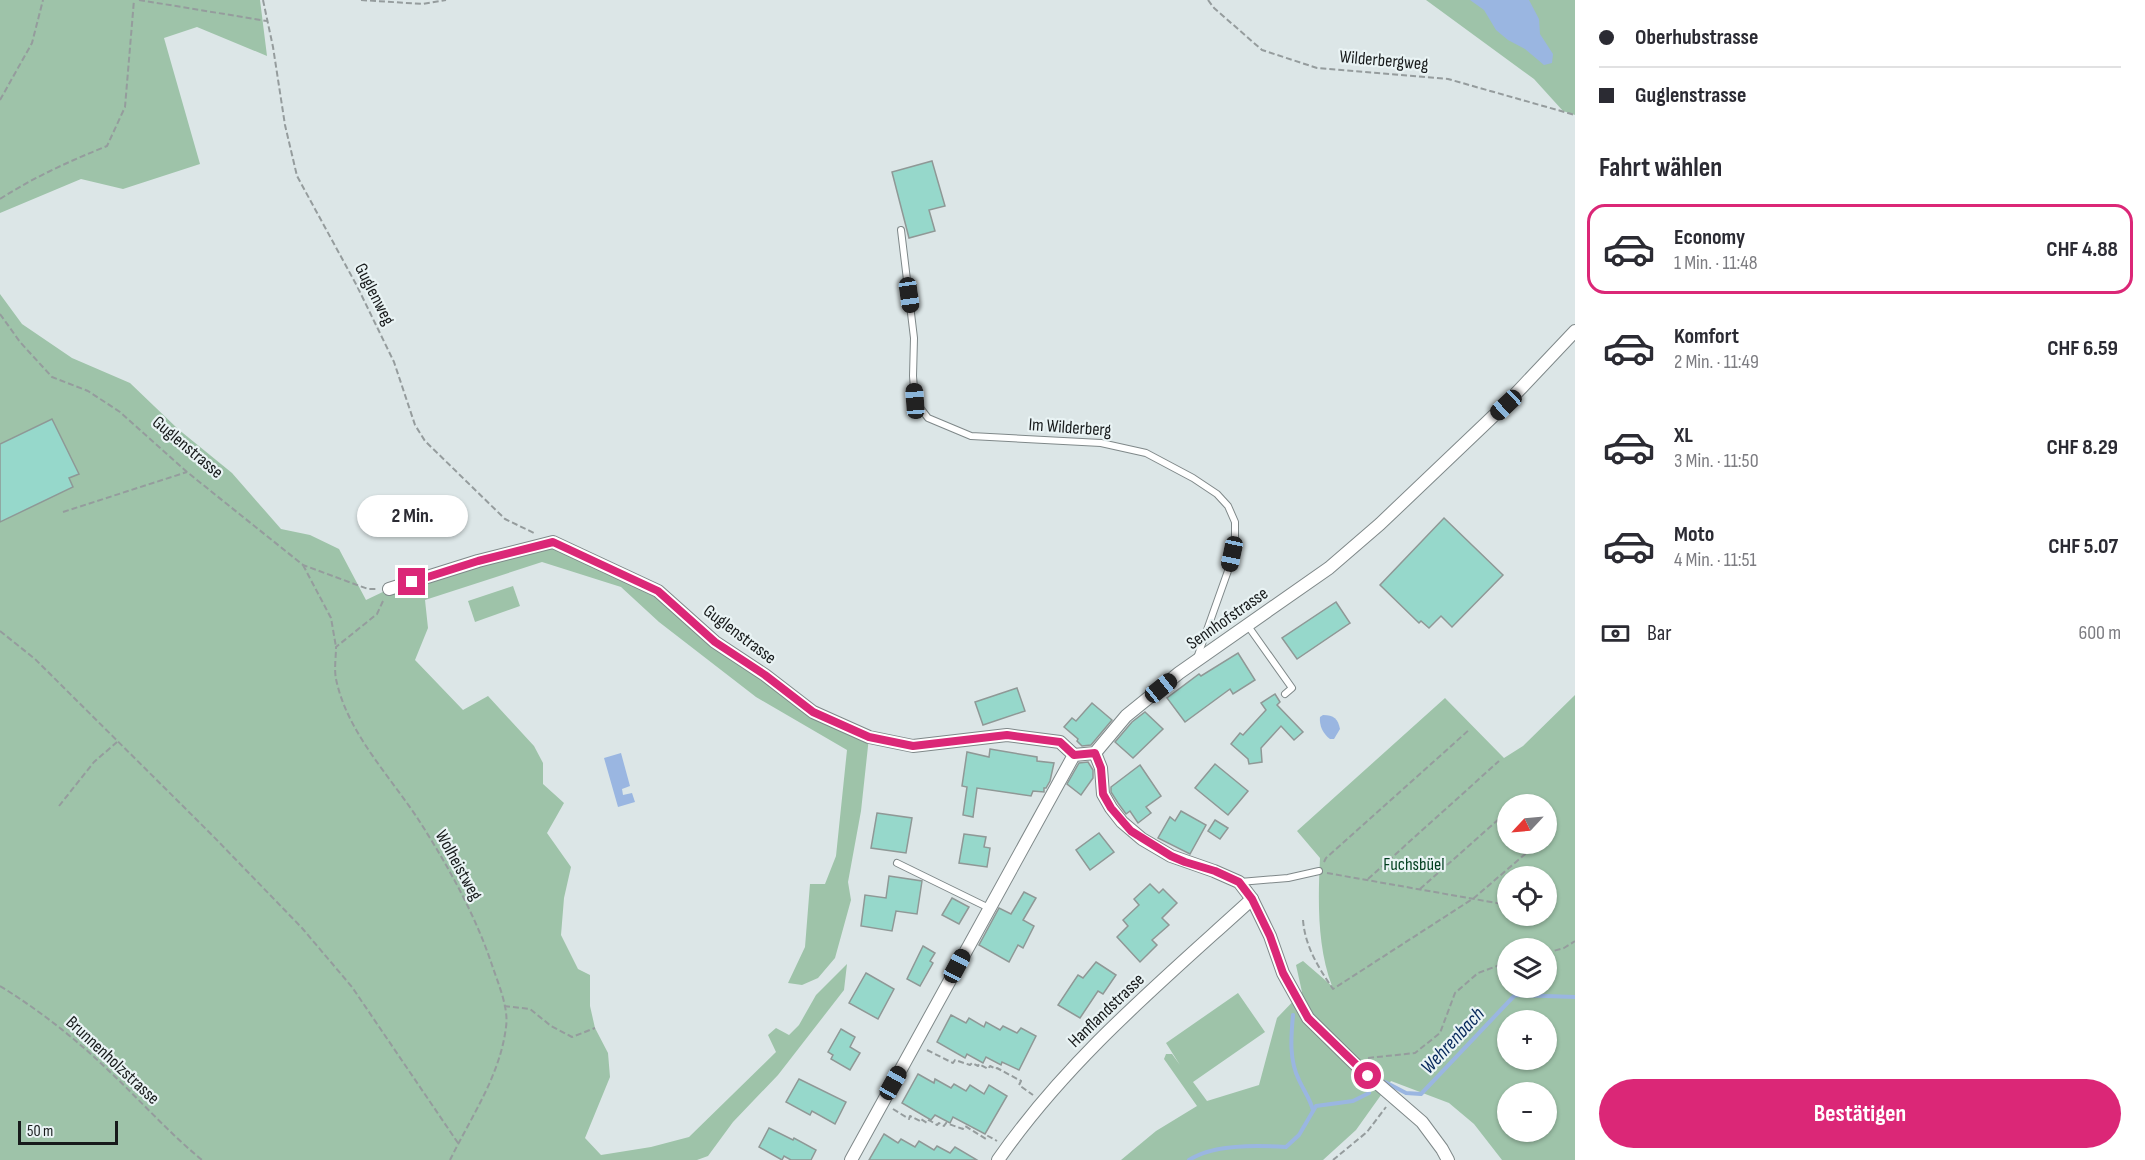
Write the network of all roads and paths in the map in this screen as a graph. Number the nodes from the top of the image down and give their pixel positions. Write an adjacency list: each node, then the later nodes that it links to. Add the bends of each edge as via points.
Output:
1 (43, 0): 9 (path, via 32,43)
2 (134, 0): 11 (path, via 125,107 107,146 26,182)
3 (139, 0): 8 (path)
4 (263, 0): 8 (path, Guglenweg)
5 (362, 0): 6 (path, via 423,4)
6 (446, 0)
7 (1208, 0): 10 (path, Wilderbergweg, via 1263,50 1317,68 1448,79)
8 (267, 21): 17 (path, Guglenweg, via 297,176 394,362 415,425 425,441 505,519)
9 (0, 100)
10 (1575, 115)
11 (0, 199)
12 (901, 230): 25 (lane, Im Wilderberg, via 914,338 915,401 928,418 971,436 1101,443 1146,453 1193,478 1228,506 1235,522 1235,539 1229,568)
13 (0, 315): 15 (path, Guglenstrasse, via 52,377 88,391 120,412)
14 (1575, 331): 22 (street, Sennhofstrasse, via 1506,405 1380,524 1329,568)
15 (187, 472): 16 (path); 18 (path, Guglenstrasse)
16 (63, 512)
17 (553, 542): 20 (street); 30 (street, Guglenstrasse, via 658,591 715,642 813,712 869,737 913,746 1007,735 1060,742)
18 (303, 565): 19 (path, Guglenstrasse); 24 (path, Wolheistweg, via 331,618)
19 (368, 589)
20 (389, 589)
21 (379, 609): 24 (path)
22 (1248, 626): 25 (street, Sennhofstrasse); 26 (lane, via 1292,688)
23 (0, 631): 28 (path, via 34,659)
24 (336, 647): 49 (path, Wolheistweg, via 336,677 344,708 419,821 462,895 484,943)
25 (1196, 661): 29 (street, Sennhofstrasse, via 1126,716)
26 (1285, 694)
27 (1470, 729): 36 (path, via 1326,858)
28 (117, 742): 32 (path, via 94,762); 56 (path, via 212,835 352,987)
29 (1095, 753): 30 (street); 38 (street, via 1101,768 1103,794 1131,831 1171,856)
30 (1074, 755): 43 (street)
31 (1499, 761): 37 (path)
32 (59, 806)
33 (1497, 821): 39 (path)
34 (1525, 854): 40 (path)
35 (897, 863): 43 (lane)
36 (1319, 871): 37 (path); 38 (lane)
37 (1367, 880): 39 (path)
38 (1239, 882): 41 (street)
39 (1420, 890): 40 (path)
40 (1474, 898): 42 (path); 44 (path, via 1333,989 1311,953)
41 (1252, 899): 52 (street, via 1283,973 1308,1018); 54 (street, Hanflandstrasse, via 1099,1040)
42 (1497, 903)
43 (988, 908): 60 (street)
44 (1303, 920)
45 (1575, 941): 46 (path)
46 (1557, 950)
47 (1497, 966): 52 (path, via 1478,973 1455,993 1440,1033 1415,1053 1364,1058)
48 (0, 987): 58 (path, Brunnenholzstrasse, via 51,1020)
49 (504, 1006): 50 (path, via 530,1009 572,1036); 56 (path, Wolheistweg, via 507,1024 501,1056)
50 (595, 1028)
51 (931, 1052): 54 (path, via 953,1063 955,1060 997,1068 1021,1081 1019,1085)
52 (1355, 1064): 53 (street)
53 (1394, 1098): 62 (path, via 1366,1132); 63 (street, via 1422,1122)
54 (1043, 1102): 57 (street, Hanflandstrasse)
55 (897, 1112): 57 (path, via 927,1123 929,1120 963,1129 965,1126)
56 (458, 1143): 59 (path, Wolheistweg)
57 (1008, 1147): 61 (street, Hanflandstrasse)
58 (202, 1160)
59 (450, 1160)
60 (851, 1160)
61 (998, 1160)
62 (1333, 1160)
63 (1448, 1160)

